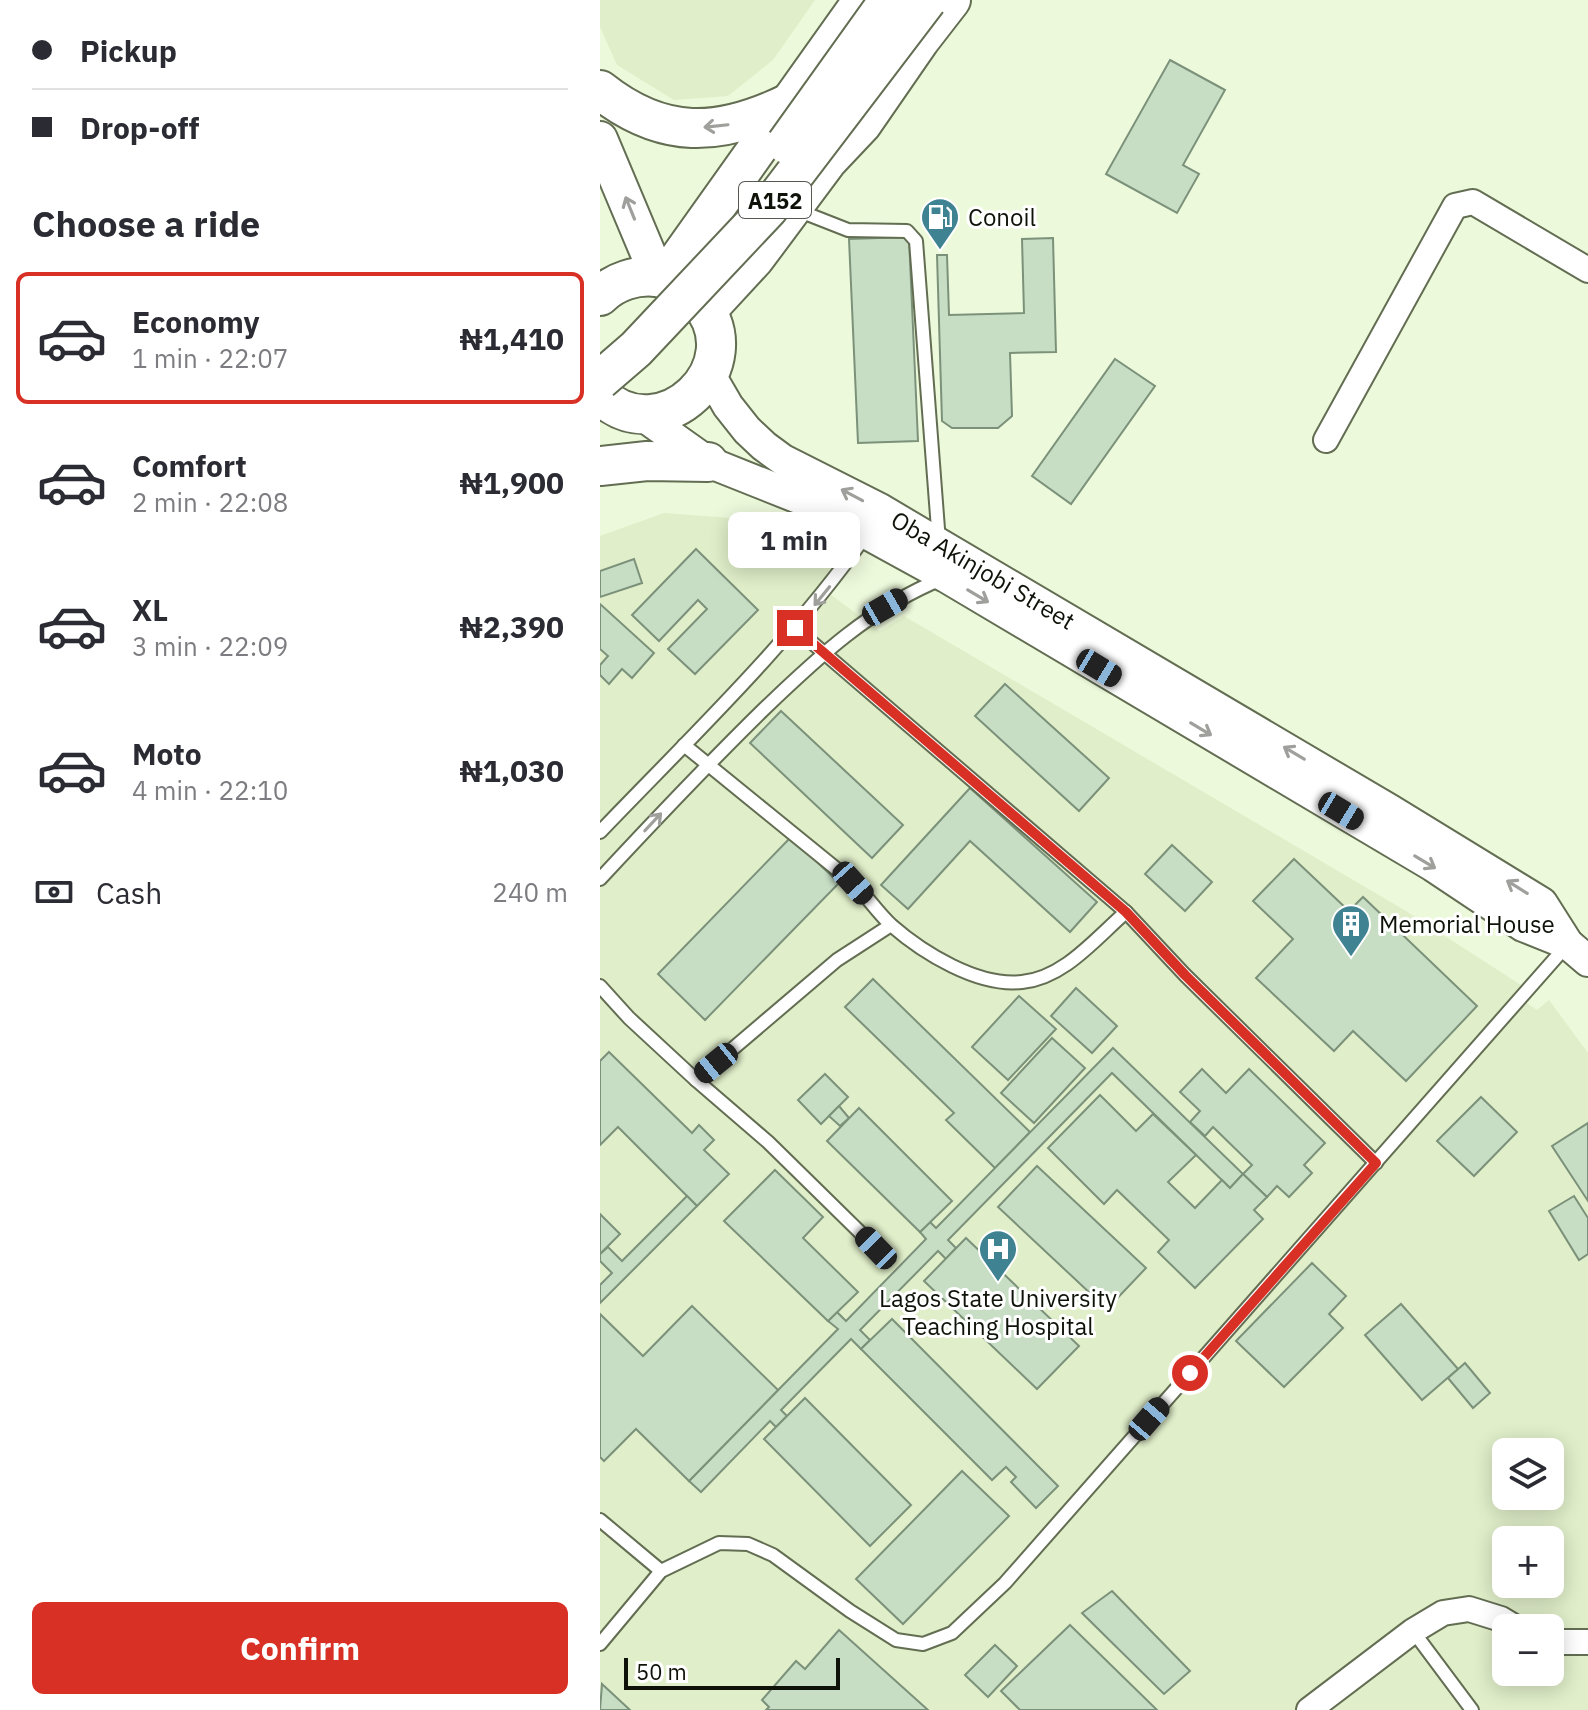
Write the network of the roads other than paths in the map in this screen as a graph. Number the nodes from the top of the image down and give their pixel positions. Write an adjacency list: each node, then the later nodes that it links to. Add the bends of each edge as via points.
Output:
1 (863, 0): 5 (main road)
2 (889, 0): 15 (main road, A152, bridge, via 749,197 628,327)
3 (927, 0): 17 (main road, A152, bridge, via 768,209)
4 (951, 0): 7 (main road)
5 (825, 55): 7 (main road, via 831,86 846,105 857,108); 8 (main road)
6 (600, 90): 8 (main road, one-way to 6, via 756,119 685,128 650,122)
7 (884, 94): 10 (main road)
8 (789, 103): 12 (main road)
9 (600, 139): 12 (main road, one-way to 9)
10 (794, 209): 14 (main road); 23 (lane, via 848,230 907,231 916,241)
11 (1588, 270): 19 (street, via 1473,202 1455,206)
12 (662, 277): 13 (main road, via 627,279); 14 (main road, via 692,293)
13 (600, 296)
14 (707, 310): 16 (main road, via 715,331)
15 (600, 350)
16 (710, 375): 18 (main road, via 681,405 661,413); 23 (street, Oba Akinjobi Street, one-way to 16, via 764,446 728,406)
17 (600, 380)
18 (616, 413): 20 (street)
19 (1326, 440)
20 (708, 462): 21 (main road); 22 (street, via 811,503)
21 (600, 466)
22 (868, 533): 24 (street); 25 (lane, one-way to 25)
23 (939, 544): 33 (street, Oba Akinjobi Street, one-way to 23, via 1542,903)
24 (946, 577): 26 (lane, via 885,607); 33 (street, one-way to 33, via 1420,858 1523,926)
25 (795, 628): 26 (lane); 27 (lane)
26 (824, 652): 28 (lane); 31 (lane)
27 (684, 745): 28 (lane); 29 (lane)
28 (708, 764): 30 (lane, one-way to 28); 32 (lane, via 853,883)
29 (600, 832)
30 (600, 879)
31 (1126, 912): 32 (lane, via 1054,974 1023,982 975,977); 36 (lane)
32 (891, 925): 35 (lane, via 837,960)
33 (1578, 952): 36 (lane)
34 (600, 986): 35 (lane)
35 (696, 1080): 37 (lane)
36 (1376, 1163): 39 (lane, via 1005,1583 952,1633 923,1644 896,1640 773,1555 748,1544 719,1543)
37 (876, 1248)
38 (600, 1520): 39 (lane)
39 (661, 1571): 43 (lane)
40 (1492, 1616): 41 (street, via 1469,1609 1443,1613)
41 (1413, 1631): 45 (lane); 46 (street)
42 (1588, 1642): 44 (street)
43 (600, 1644)
44 (1564, 1644)
45 (1466, 1708)
46 (1309, 1710)

